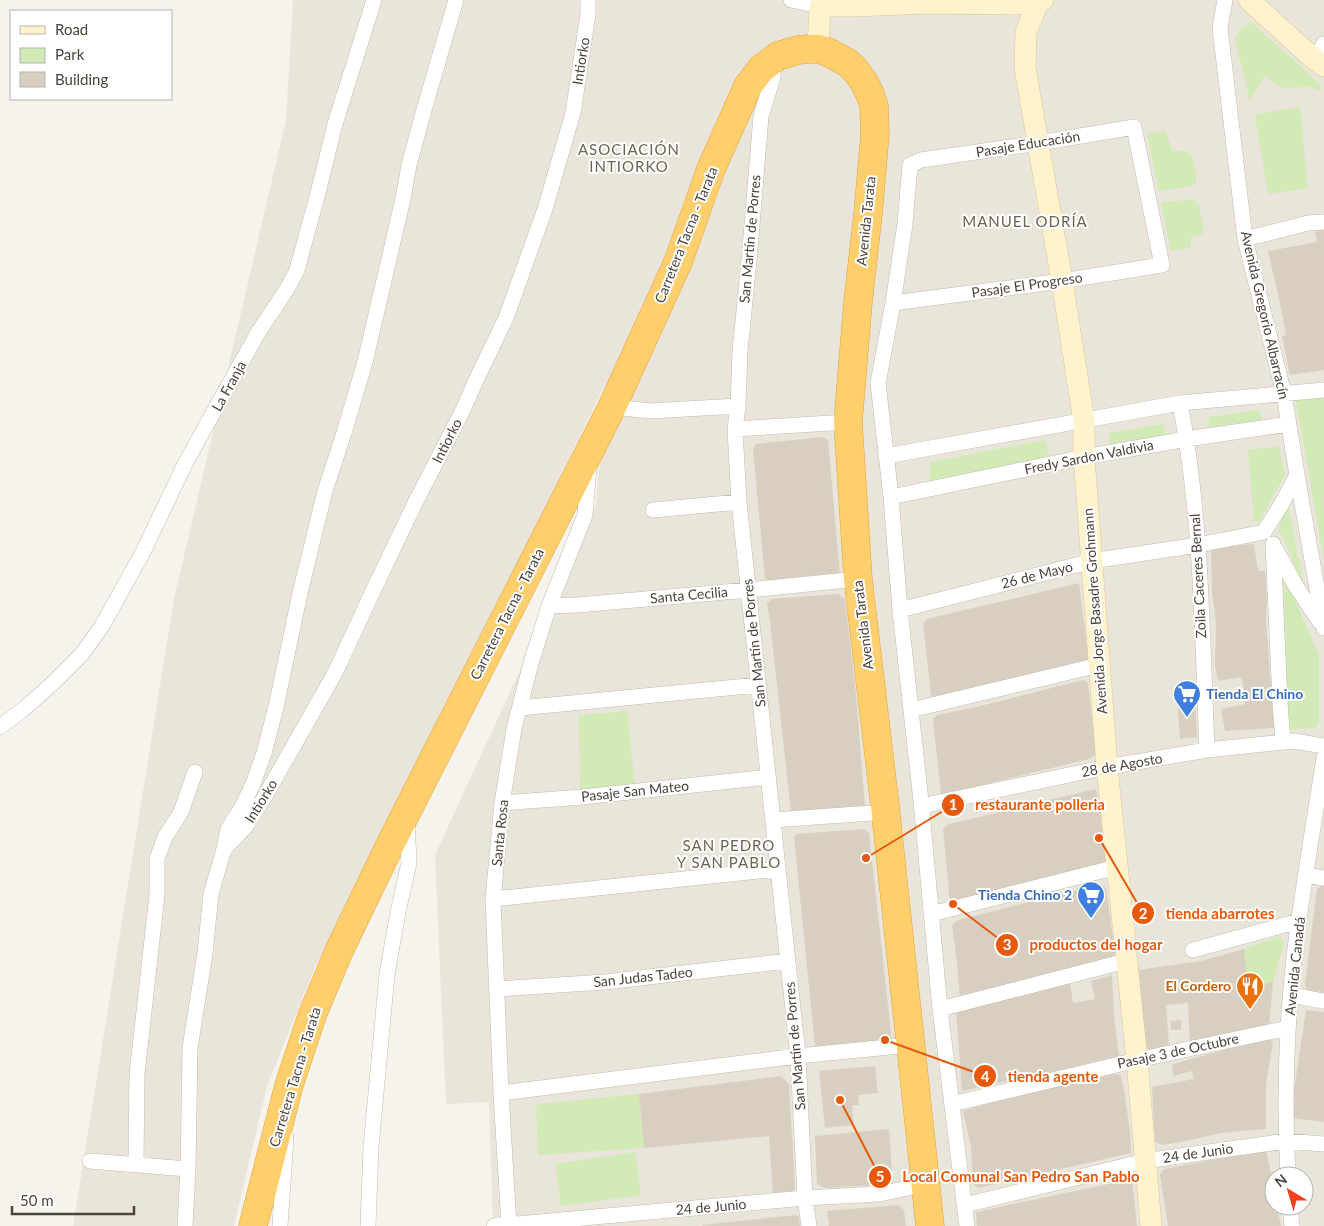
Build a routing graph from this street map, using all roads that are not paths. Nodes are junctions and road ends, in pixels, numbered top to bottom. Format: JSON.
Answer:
{"nodes":[{"id":1,"x":374,"y":0,"type":"edge"},
{"id":2,"x":456,"y":0,"type":"edge"},
{"id":3,"x":588,"y":0,"type":"edge"},
{"id":4,"x":791,"y":0,"type":"edge"},
{"id":5,"x":1040,"y":0,"type":"edge"},
{"id":6,"x":1225,"y":0,"type":"edge"},
{"id":7,"x":1249,"y":0,"type":"edge"},
{"id":8,"x":820,"y":3,"type":"edge"},
{"id":9,"x":818,"y":49,"type":"junction"},
{"id":10,"x":1321,"y":57,"type":"edge"},
{"id":11,"x":769,"y":62,"type":"junction"},
{"id":12,"x":1039,"y":143,"type":"junction"},
{"id":13,"x":1324,"y":222,"type":"edge"},
{"id":14,"x":1245,"y":239,"type":"junction"},
{"id":15,"x":1162,"y":265,"type":"joint"},
{"id":16,"x":1062,"y":281,"type":"junction"},
{"id":17,"x":892,"y":303,"type":"junction"},
{"id":18,"x":878,"y":383,"type":"junction"},
{"id":19,"x":850,"y":386,"type":"junction"},
{"id":20,"x":1324,"y":390,"type":"edge"},
{"id":21,"x":1284,"y":394,"type":"junction"},
{"id":22,"x":1180,"y":403,"type":"junction"},
{"id":23,"x":738,"y":406,"type":"junction"},
{"id":24,"x":612,"y":407,"type":"junction"},
{"id":25,"x":1084,"y":421,"type":"junction"},
{"id":26,"x":848,"y":422,"type":"junction"},
{"id":27,"x":1289,"y":424,"type":"junction"},
{"id":28,"x":735,"y":429,"type":"junction"},
{"id":29,"x":1187,"y":439,"type":"junction"},
{"id":30,"x":590,"y":453,"type":"junction"},
{"id":31,"x":886,"y":456,"type":"junction"},
{"id":32,"x":1084,"y":457,"type":"junction"},
{"id":33,"x":1297,"y":475,"type":"junction"},
{"id":34,"x":891,"y":497,"type":"junction"},
{"id":35,"x":739,"y":502,"type":"junction"},
{"id":36,"x":653,"y":510,"type":"dead end"},
{"id":37,"x":1269,"y":538,"type":"junction"},
{"id":38,"x":1198,"y":545,"type":"junction"},
{"id":39,"x":1092,"y":562,"type":"junction"},
{"id":40,"x":858,"y":579,"type":"junction"},
{"id":41,"x":748,"y":590,"type":"junction"},
{"id":42,"x":550,"y":606,"type":"junction"},
{"id":43,"x":900,"y":610,"type":"junction"},
{"id":44,"x":1324,"y":627,"type":"edge"},
{"id":45,"x":1099,"y":665,"type":"junction"},
{"id":46,"x":758,"y":685,"type":"junction"},
{"id":47,"x":520,"y":708,"type":"junction"},
{"id":48,"x":911,"y":710,"type":"junction"},
{"id":49,"x":0,"y":727,"type":"edge"},
{"id":50,"x":1284,"y":742,"type":"junction"},
{"id":51,"x":1324,"y":746,"type":"edge"},
{"id":52,"x":1207,"y":750,"type":"junction"},
{"id":53,"x":1324,"y":758,"type":"edge"},
{"id":54,"x":1107,"y":767,"type":"junction"},
{"id":55,"x":195,"y":772,"type":"dead end"},
{"id":56,"x":768,"y":777,"type":"junction"},
{"id":57,"x":502,"y":802,"type":"junction"},
{"id":58,"x":921,"y":806,"type":"junction"},
{"id":59,"x":886,"y":812,"type":"junction"},
{"id":60,"x":407,"y":814,"type":"junction"},
{"id":61,"x":772,"y":820,"type":"junction"},
{"id":62,"x":224,"y":849,"type":"junction"},
{"id":63,"x":1117,"y":867,"type":"junction"},
{"id":64,"x":778,"y":870,"type":"junction"},
{"id":65,"x":1306,"y":875,"type":"junction"},
{"id":66,"x":1324,"y":878,"type":"edge"},
{"id":67,"x":493,"y":899,"type":"junction"},
{"id":68,"x":931,"y":914,"type":"junction"},
{"id":69,"x":1299,"y":921,"type":"junction"},
{"id":70,"x":1194,"y":950,"type":"dead end"},
{"id":71,"x":788,"y":961,"type":"junction"},
{"id":72,"x":1126,"y":961,"type":"junction"},
{"id":73,"x":498,"y":989,"type":"junction"},
{"id":74,"x":1291,"y":995,"type":"junction"},
{"id":75,"x":1324,"y":1001,"type":"edge"},
{"id":76,"x":940,"y":1009,"type":"junction"},
{"id":77,"x":1288,"y":1028,"type":"junction"},
{"id":78,"x":910,"y":1045,"type":"junction"},
{"id":79,"x":798,"y":1056,"type":"junction"},
{"id":80,"x":1136,"y":1060,"type":"junction"},
{"id":81,"x":289,"y":1085,"type":"junction"},
{"id":82,"x":501,"y":1093,"type":"junction"},
{"id":83,"x":952,"y":1104,"type":"junction"},
{"id":84,"x":1286,"y":1141,"type":"junction"},
{"id":85,"x":1324,"y":1144,"type":"edge"},
{"id":86,"x":90,"y":1161,"type":"dead end"},
{"id":87,"x":1145,"y":1161,"type":"junction"},
{"id":88,"x":136,"y":1165,"type":"junction"},
{"id":89,"x":1287,"y":1166,"type":"edge"},
{"id":90,"x":188,"y":1168,"type":"junction"},
{"id":91,"x":926,"y":1184,"type":"junction"},
{"id":92,"x":805,"y":1198,"type":"junction"},
{"id":93,"x":965,"y":1205,"type":"junction"},
{"id":94,"x":185,"y":1226,"type":"edge"},
{"id":95,"x":253,"y":1226,"type":"edge"},
{"id":96,"x":280,"y":1226,"type":"edge"},
{"id":97,"x":368,"y":1226,"type":"edge"},
{"id":98,"x":504,"y":1226,"type":"edge"},
{"id":99,"x":809,"y":1226,"type":"edge"},
{"id":100,"x":930,"y":1226,"type":"edge"},
{"id":101,"x":967,"y":1226,"type":"edge"},
{"id":102,"x":1151,"y":1226,"type":"edge"}],
"edges":[{"from":1,"to":49,"type":"street","name":"La Franja"},
{"from":2,"to":62,"type":"street"},
{"from":3,"to":62,"type":"street","name":"Intiorko"},
{"from":4,"to":8,"type":"street"},
{"from":5,"to":8,"type":"street"},
{"from":5,"to":12,"type":"street","name":"Avenida Jorge Basadre Grohmann"},
{"from":6,"to":14,"type":"street","name":"Avenida Gregorio Albarracín"},
{"from":7,"to":10,"type":"street"},
{"from":8,"to":9,"type":"street"},
{"from":9,"to":11,"type":"highway","name":"Carretera Tacna - Tarata"},
{"from":9,"to":19,"type":"highway","name":"Avenida Tarata"},
{"from":11,"to":23,"type":"street","name":"San Martín de Porres"},
{"from":11,"to":24,"type":"highway","name":"Carretera Tacna - Tarata"},
{"from":12,"to":15,"type":"street","name":"Pasaje Educación"},
{"from":12,"to":16,"type":"street","name":"Avenida Jorge Basadre Grohmann"},
{"from":12,"to":17,"type":"street","name":"Pasaje Educación"},
{"from":13,"to":14,"type":"street"},
{"from":14,"to":21,"type":"street","name":"Avenida Gregorio Albarracín"},
{"from":15,"to":16,"type":"street","name":"Pasaje El Progreso"},
{"from":16,"to":17,"type":"street","name":"Pasaje El Progreso"},
{"from":16,"to":25,"type":"street","name":"Avenida Jorge Basadre Grohmann"},
{"from":17,"to":18,"type":"street"},
{"from":18,"to":19,"type":"street"},
{"from":18,"to":31,"type":"street"},
{"from":19,"to":26,"type":"highway","name":"Avenida Tarata"},
{"from":20,"to":21,"type":"street"},
{"from":21,"to":22,"type":"street"},
{"from":21,"to":27,"type":"street","name":"Avenida Gregorio Albarracín"},
{"from":22,"to":25,"type":"street"},
{"from":22,"to":29,"type":"street","name":"Zoila Caceres Bernal"},
{"from":23,"to":24,"type":"street"},
{"from":23,"to":28,"type":"street","name":"San Martín de Porres"},
{"from":24,"to":30,"type":"highway","name":"Carretera Tacna - Tarata"},
{"from":25,"to":31,"type":"street"},
{"from":25,"to":32,"type":"street","name":"Avenida Jorge Basadre Grohmann"},
{"from":26,"to":28,"type":"street"},
{"from":26,"to":40,"type":"highway","name":"Avenida Tarata"},
{"from":27,"to":29,"type":"street","name":"Fredy Sardon Valdivia"},
{"from":27,"to":33,"type":"street","name":"Avenida Gregorio Albarracín"},
{"from":28,"to":35,"type":"street","name":"San Martín de Porres"},
{"from":29,"to":32,"type":"street","name":"Fredy Sardon Valdivia"},
{"from":29,"to":38,"type":"street","name":"Zoila Caceres Bernal"},
{"from":30,"to":42,"type":"street","name":"Santa Rosa"},
{"from":30,"to":60,"type":"highway","name":"Carretera Tacna - Tarata"},
{"from":31,"to":34,"type":"street"},
{"from":32,"to":34,"type":"street","name":"Fredy Sardon Valdivia"},
{"from":32,"to":39,"type":"street","name":"Avenida Jorge Basadre Grohmann"},
{"from":33,"to":37,"type":"street"},
{"from":33,"to":44,"type":"street","name":"Avenida Gregorio Albarracín"},
{"from":34,"to":43,"type":"street"},
{"from":35,"to":36,"type":"street"},
{"from":35,"to":41,"type":"street","name":"San Martín de Porres"},
{"from":37,"to":38,"type":"street","name":"26 de Mayo"},
{"from":37,"to":44,"type":"street"},
{"from":37,"to":50,"type":"street"},
{"from":38,"to":39,"type":"street","name":"26 de Mayo"},
{"from":38,"to":52,"type":"street","name":"Zoila Caceres Bernal"},
{"from":39,"to":43,"type":"street","name":"26 de Mayo"},
{"from":39,"to":45,"type":"street","name":"Avenida Jorge Basadre Grohmann"},
{"from":40,"to":41,"type":"street","name":"Santa Cecilia"},
{"from":40,"to":59,"type":"highway","name":"Avenida Tarata"},
{"from":41,"to":42,"type":"street","name":"Santa Cecilia"},
{"from":41,"to":46,"type":"street","name":"San Martín de Porres"},
{"from":42,"to":47,"type":"street","name":"Santa Rosa"},
{"from":43,"to":48,"type":"street"},
{"from":45,"to":48,"type":"street"},
{"from":45,"to":54,"type":"street","name":"Avenida Jorge Basadre Grohmann"},
{"from":46,"to":47,"type":"street"},
{"from":46,"to":56,"type":"street","name":"San Martín de Porres"},
{"from":47,"to":57,"type":"street","name":"Santa Rosa"},
{"from":48,"to":58,"type":"street"},
{"from":50,"to":51,"type":"street","name":"28 de Agosto"},
{"from":50,"to":52,"type":"street","name":"28 de Agosto"},
{"from":52,"to":54,"type":"street","name":"28 de Agosto"},
{"from":53,"to":65,"type":"street","name":"Avenida Canadá"},
{"from":54,"to":58,"type":"street","name":"28 de Agosto"},
{"from":54,"to":63,"type":"street","name":"Avenida Jorge Basadre Grohmann"},
{"from":55,"to":88,"type":"street"},
{"from":56,"to":57,"type":"street","name":"Pasaje San Mateo"},
{"from":56,"to":61,"type":"street","name":"San Martín de Porres"},
{"from":57,"to":67,"type":"street","name":"Santa Rosa"},
{"from":58,"to":68,"type":"street"},
{"from":59,"to":61,"type":"street"},
{"from":59,"to":78,"type":"highway","name":"Avenida Tarata"},
{"from":60,"to":81,"type":"highway","name":"Carretera Tacna - Tarata"},
{"from":60,"to":97,"type":"street"},
{"from":61,"to":64,"type":"street","name":"San Martín de Porres"},
{"from":62,"to":90,"type":"street"},
{"from":63,"to":68,"type":"street"},
{"from":63,"to":72,"type":"street","name":"Avenida Jorge Basadre Grohmann"},
{"from":64,"to":67,"type":"street"},
{"from":64,"to":71,"type":"street","name":"San Martín de Porres"},
{"from":65,"to":66,"type":"street"},
{"from":65,"to":69,"type":"street","name":"Avenida Canadá"},
{"from":67,"to":73,"type":"street","name":"Santa Rosa"},
{"from":68,"to":76,"type":"street"},
{"from":69,"to":70,"type":"street"},
{"from":69,"to":74,"type":"street","name":"Avenida Canadá"},
{"from":71,"to":73,"type":"street","name":"San Judas Tadeo"},
{"from":71,"to":79,"type":"street","name":"San Martín de Porres"},
{"from":72,"to":76,"type":"street"},
{"from":72,"to":80,"type":"street","name":"Avenida Jorge Basadre Grohmann"},
{"from":73,"to":82,"type":"street","name":"Santa Rosa"},
{"from":74,"to":75,"type":"street"},
{"from":74,"to":77,"type":"street","name":"Avenida Canadá"},
{"from":76,"to":83,"type":"street"},
{"from":77,"to":80,"type":"street","name":"Pasaje 3 de Octubre"},
{"from":77,"to":84,"type":"street","name":"Avenida Canadá"},
{"from":78,"to":79,"type":"street"},
{"from":78,"to":91,"type":"highway","name":"Avenida Tarata"},
{"from":79,"to":82,"type":"street"},
{"from":79,"to":92,"type":"street","name":"San Martín de Porres"},
{"from":80,"to":83,"type":"street","name":"Pasaje 3 de Octubre"},
{"from":80,"to":87,"type":"street","name":"Avenida Jorge Basadre Grohmann"},
{"from":81,"to":95,"type":"highway","name":"Carretera Tacna - Tarata"},
{"from":81,"to":96,"type":"street"},
{"from":82,"to":98,"type":"street","name":"Santa Rosa"},
{"from":83,"to":93,"type":"street"},
{"from":84,"to":85,"type":"street","name":"24 de Junio"},
{"from":84,"to":87,"type":"street","name":"24 de Junio"},
{"from":84,"to":89,"type":"street","name":"Avenida Canadá"},
{"from":86,"to":88,"type":"street"},
{"from":87,"to":93,"type":"street","name":"24 de Junio"},
{"from":87,"to":102,"type":"street","name":"Avenida Jorge Basadre Grohmann"},
{"from":88,"to":90,"type":"street"},
{"from":90,"to":94,"type":"street"},
{"from":91,"to":92,"type":"street","name":"24 de Junio"},
{"from":91,"to":100,"type":"highway","name":"Avenida Tarata"},
{"from":92,"to":98,"type":"street","name":"24 de Junio"},
{"from":92,"to":99,"type":"street","name":"San Martín de Porres"},
{"from":93,"to":101,"type":"street"}]}
